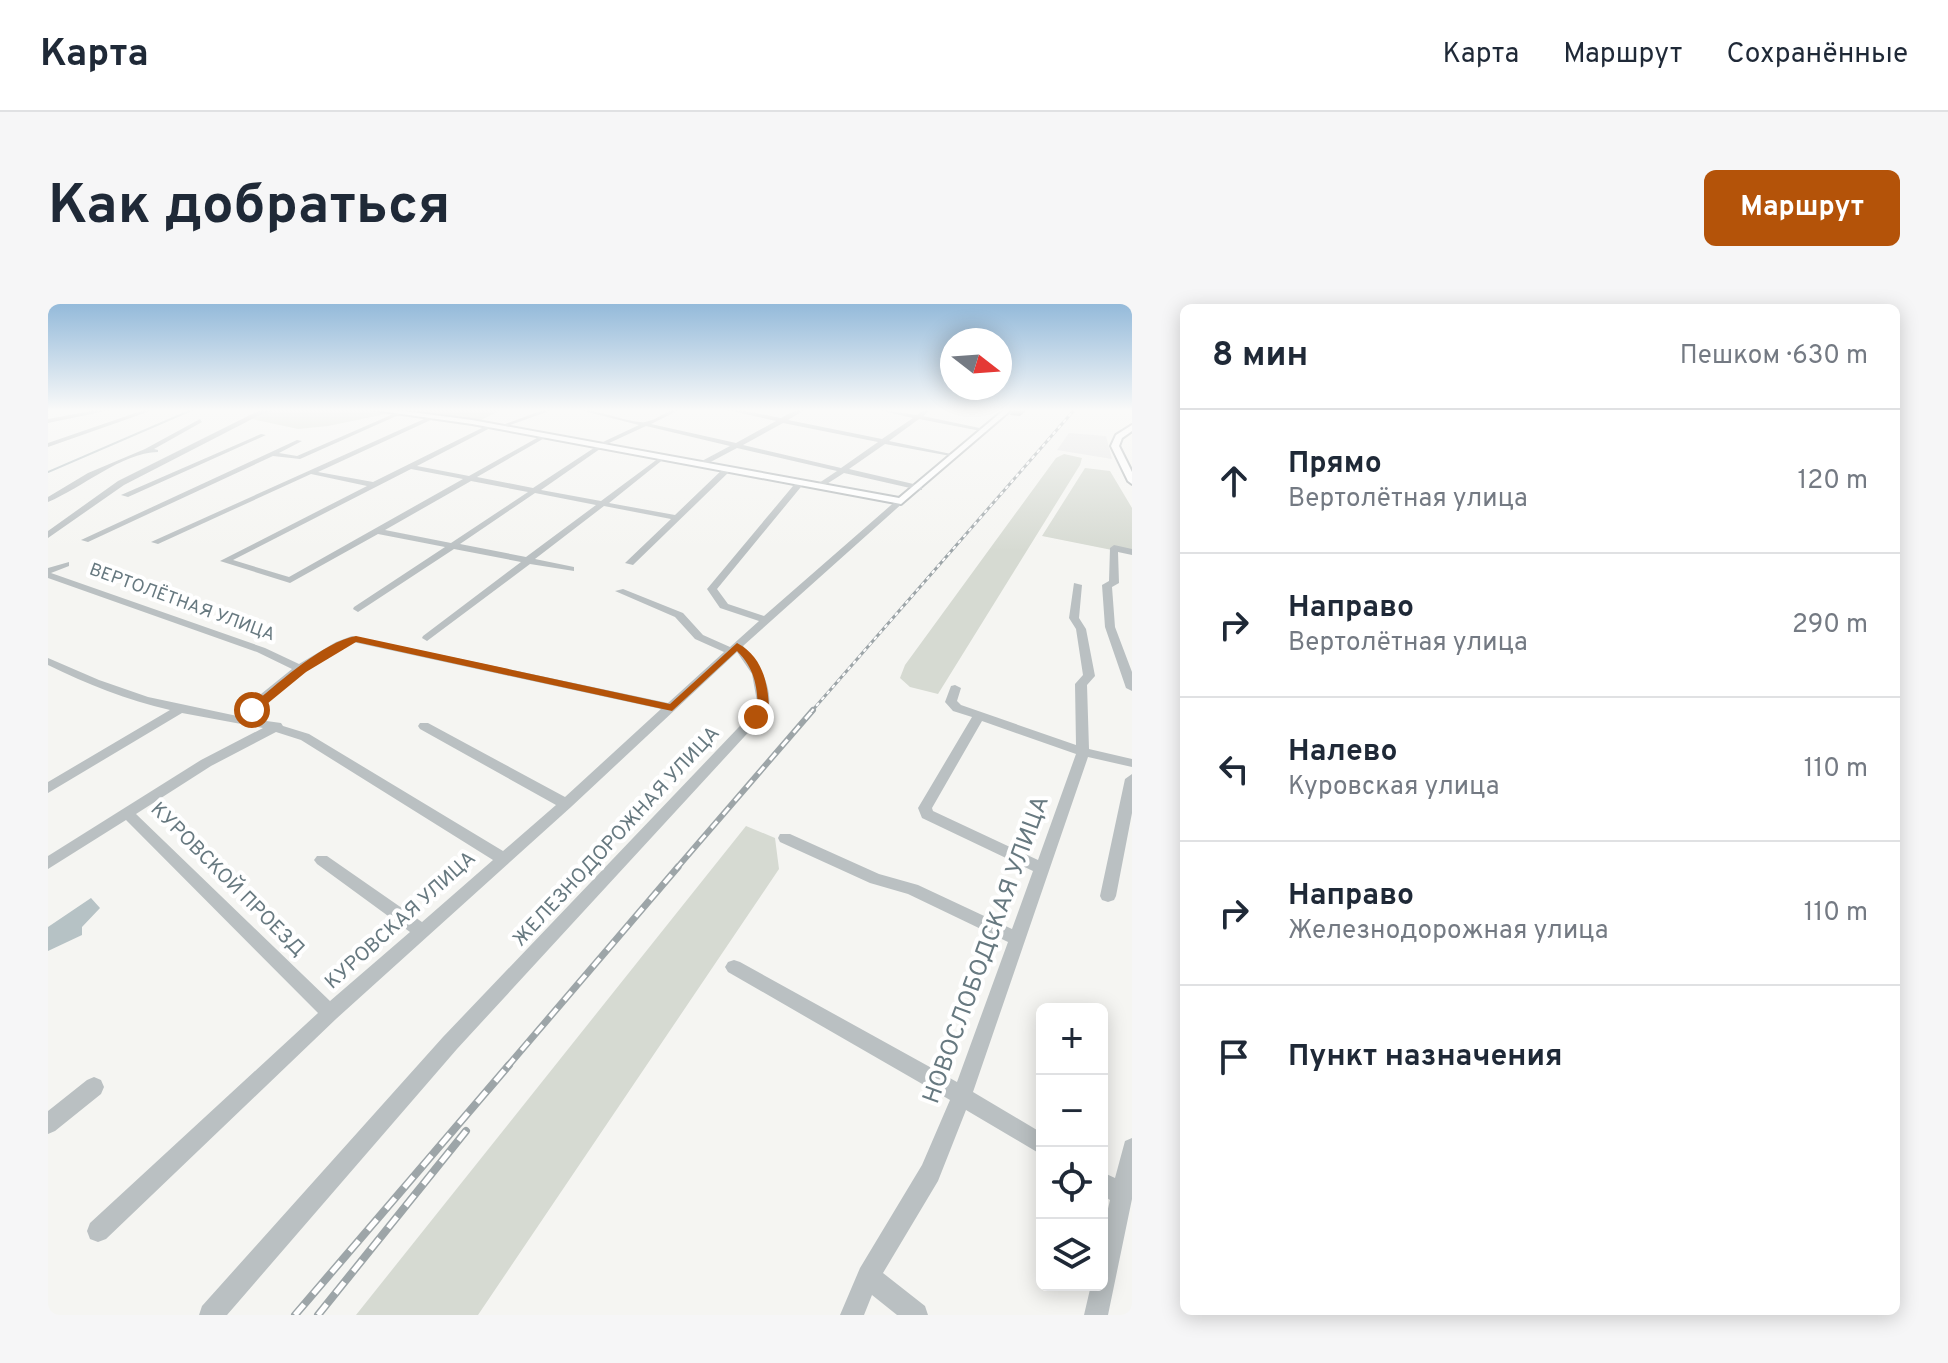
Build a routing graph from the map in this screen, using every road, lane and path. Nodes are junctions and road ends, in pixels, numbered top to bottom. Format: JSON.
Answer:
{"nodes":[{"id":1,"x":133,"y":456,"type":"edge"},
{"id":2,"x":172,"y":456,"type":"edge"},
{"id":3,"x":212,"y":456,"type":"edge"},
{"id":4,"x":267,"y":456,"type":"edge"},
{"id":5,"x":350,"y":456,"type":"edge"},
{"id":6,"x":433,"y":456,"type":"edge"},
{"id":7,"x":511,"y":456,"type":"edge"},
{"id":8,"x":586,"y":456,"type":"edge"},
{"id":9,"x":658,"y":456,"type":"edge"},
{"id":10,"x":719,"y":456,"type":"edge"},
{"id":11,"x":782,"y":456,"type":"edge"},
{"id":12,"x":861,"y":456,"type":"edge"},
{"id":13,"x":954,"y":456,"type":"edge"},
{"id":14,"x":1118,"y":456,"type":"edge"},
{"id":15,"x":663,"y":457,"type":"junction"},
{"id":16,"x":1120,"y":462,"type":"junction"},
{"id":17,"x":1132,"y":463,"type":"edge"},
{"id":18,"x":703,"y":464,"type":"junction"},
{"id":19,"x":411,"y":467,"type":"junction"},
{"id":20,"x":728,"y":469,"type":"junction"},
{"id":21,"x":841,"y":470,"type":"junction"},
{"id":22,"x":314,"y":473,"type":"junction"},
{"id":23,"x":474,"y":478,"type":"junction"},
{"id":24,"x":1132,"y":481,"type":"edge"},
{"id":25,"x":801,"y":482,"type":"junction"},
{"id":26,"x":375,"y":485,"type":"junction"},
{"id":27,"x":822,"y":485,"type":"junction"},
{"id":28,"x":919,"y":488,"type":"junction"},
{"id":29,"x":535,"y":491,"type":"junction"},
{"id":30,"x":125,"y":495,"type":"dead end"},
{"id":31,"x":48,"y":500,"type":"edge"},
{"id":32,"x":901,"y":501,"type":"junction"},
{"id":33,"x":602,"y":504,"type":"junction"},
{"id":34,"x":677,"y":518,"type":"junction"},
{"id":35,"x":378,"y":531,"type":"junction"},
{"id":36,"x":48,"y":535,"type":"edge"},
{"id":37,"x":85,"y":540,"type":"dead end"},
{"id":38,"x":155,"y":542,"type":"dead end"},
{"id":39,"x":452,"y":546,"type":"junction"},
{"id":40,"x":1132,"y":552,"type":"edge"},
{"id":41,"x":529,"y":560,"type":"junction"},
{"id":42,"x":630,"y":563,"type":"dead end"},
{"id":43,"x":66,"y":564,"type":"dead end"},
{"id":44,"x":571,"y":569,"type":"dead end"},
{"id":45,"x":48,"y":573,"type":"edge"},
{"id":46,"x":1077,"y":585,"type":"dead end"},
{"id":47,"x":620,"y":591,"type":"dead end"},
{"id":48,"x":358,"y":609,"type":"dead end"},
{"id":49,"x":765,"y":620,"type":"junction"},
{"id":50,"x":427,"y":638,"type":"dead end"},
{"id":51,"x":734,"y":648,"type":"junction"},
{"id":52,"x":48,"y":661,"type":"edge"},
{"id":53,"x":302,"y":670,"type":"junction"},
{"id":54,"x":955,"y":688,"type":"dead end"},
{"id":55,"x":1132,"y":688,"type":"edge"},
{"id":56,"x":672,"y":708,"type":"junction"},
{"id":57,"x":180,"y":709,"type":"junction"},
{"id":58,"x":979,"y":716,"type":"junction"},
{"id":59,"x":247,"y":719,"type":"junction"},
{"id":60,"x":277,"y":726,"type":"junction"},
{"id":61,"x":424,"y":726,"type":"dead end"},
{"id":62,"x":1083,"y":752,"type":"junction"},
{"id":63,"x":1132,"y":763,"type":"edge"},
{"id":64,"x":1132,"y":779,"type":"edge"},
{"id":65,"x":48,"y":788,"type":"edge"},
{"id":66,"x":566,"y":804,"type":"junction"},
{"id":67,"x":126,"y":812,"type":"junction"},
{"id":68,"x":785,"y":838,"type":"dead end"},
{"id":69,"x":504,"y":859,"type":"junction"},
{"id":70,"x":322,"y":860,"type":"dead end"},
{"id":71,"x":48,"y":863,"type":"edge"},
{"id":72,"x":1041,"y":868,"type":"junction"},
{"id":73,"x":1108,"y":896,"type":"dead end"},
{"id":74,"x":422,"y":931,"type":"junction"},
{"id":75,"x":1017,"y":939,"type":"junction"},
{"id":76,"x":734,"y":967,"type":"dead end"},
{"id":77,"x":330,"y":1013,"type":"junction"},
{"id":78,"x":94,"y":1087,"type":"dead end"},
{"id":79,"x":962,"y":1096,"type":"junction"},
{"id":80,"x":48,"y":1124,"type":"edge"},
{"id":81,"x":1036,"y":1141,"type":"edge"},
{"id":82,"x":1132,"y":1148,"type":"edge"},
{"id":83,"x":1108,"y":1186,"type":"edge"},
{"id":84,"x":1123,"y":1195,"type":"junction"},
{"id":85,"x":98,"y":1231,"type":"dead end"},
{"id":86,"x":868,"y":1276,"type":"junction"},
{"id":87,"x":211,"y":1315,"type":"edge"},
{"id":88,"x":852,"y":1315,"type":"edge"},
{"id":89,"x":916,"y":1315,"type":"edge"},
{"id":90,"x":1096,"y":1315,"type":"edge"}],
"edges":[{"from":1,"to":31,"type":"street"},
{"from":2,"to":36,"type":"street"},
{"from":3,"to":30,"type":"street"},
{"from":4,"to":37,"type":"street"},
{"from":5,"to":22,"type":"street"},
{"from":6,"to":19,"type":"street"},
{"from":7,"to":23,"type":"street"},
{"from":8,"to":29,"type":"street"},
{"from":9,"to":15,"type":"main road"},
{"from":10,"to":18,"type":"street"},
{"from":11,"to":21,"type":"street"},
{"from":12,"to":21,"type":"street"},
{"from":13,"to":28,"type":"main road"},
{"from":14,"to":16,"type":"main road"},
{"from":15,"to":18,"type":"main road"},
{"from":15,"to":33,"type":"street"},
{"from":16,"to":17,"type":"street"},
{"from":16,"to":24,"type":"main road"},
{"from":18,"to":20,"type":"main road"},
{"from":19,"to":23,"type":"street"},
{"from":19,"to":26,"type":"street"},
{"from":20,"to":25,"type":"main road"},
{"from":20,"to":34,"type":"street"},
{"from":21,"to":27,"type":"street"},
{"from":21,"to":28,"type":"street"},
{"from":22,"to":26,"type":"street"},
{"from":22,"to":38,"type":"street"},
{"from":23,"to":29,"type":"street"},
{"from":23,"to":35,"type":"street"},
{"from":25,"to":27,"type":"main road"},
{"from":25,"to":49,"type":"street"},
{"from":26,"to":35,"type":"street"},
{"from":27,"to":32,"type":"main road"},
{"from":28,"to":32,"type":"main road"},
{"from":29,"to":33,"type":"street"},
{"from":29,"to":39,"type":"street"},
{"from":32,"to":49,"type":"street"},
{"from":33,"to":34,"type":"street"},
{"from":33,"to":41,"type":"street"},
{"from":34,"to":42,"type":"street"},
{"from":35,"to":39,"type":"street"},
{"from":39,"to":41,"type":"street"},
{"from":39,"to":48,"type":"street"},
{"from":40,"to":55,"type":"street"},
{"from":41,"to":44,"type":"street"},
{"from":41,"to":50,"type":"street"},
{"from":43,"to":45,"type":"street","name":"ВЕРТОЛЁТНАЯ УЛИЦА"},
{"from":45,"to":53,"type":"street","name":"ВЕРТОЛЁТНАЯ УЛИЦА"},
{"from":46,"to":62,"type":"street","name":"НОВОСЛОБОДСКАЯ УЛИЦА"},
{"from":47,"to":51,"type":"street"},
{"from":49,"to":51,"type":"street"},
{"from":51,"to":56,"type":"street","name":"КУРОВСКАЯ УЛИЦА"},
{"from":51,"to":87,"type":"street","name":"ЖЕЛЕЗНОДОРОЖНАЯ УЛИЦА"},
{"from":52,"to":57,"type":"street"},
{"from":53,"to":56,"type":"street"},
{"from":53,"to":59,"type":"street"},
{"from":54,"to":58,"type":"street"},
{"from":56,"to":66,"type":"street","name":"КУРОВСКАЯ УЛИЦА"},
{"from":57,"to":59,"type":"street"},
{"from":57,"to":65,"type":"street"},
{"from":58,"to":62,"type":"street"},
{"from":58,"to":72,"type":"street"},
{"from":59,"to":60,"type":"street"},
{"from":60,"to":67,"type":"street"},
{"from":60,"to":69,"type":"street"},
{"from":61,"to":66,"type":"street"},
{"from":62,"to":63,"type":"street"},
{"from":62,"to":72,"type":"street","name":"НОВОСЛОБОДСКАЯ УЛИЦА"},
{"from":64,"to":73,"type":"street"},
{"from":66,"to":69,"type":"street","name":"КУРОВСКАЯ УЛИЦА"},
{"from":67,"to":71,"type":"street"},
{"from":67,"to":77,"type":"street","name":"КУРОВСКОЙ ПРОЕЗД"},
{"from":68,"to":75,"type":"street"},
{"from":69,"to":74,"type":"street","name":"КУРОВСКАЯ УЛИЦА"},
{"from":70,"to":74,"type":"street"},
{"from":72,"to":75,"type":"street","name":"НОВОСЛОБОДСКАЯ УЛИЦА"},
{"from":74,"to":77,"type":"street","name":"КУРОВСКАЯ УЛИЦА"},
{"from":75,"to":79,"type":"street","name":"НОВОСЛОБОДСКАЯ УЛИЦА"},
{"from":76,"to":79,"type":"street"},
{"from":77,"to":85,"type":"street","name":"КУРОВСКАЯ УЛИЦА"},
{"from":78,"to":80,"type":"street"},
{"from":79,"to":81,"type":"street"},
{"from":79,"to":86,"type":"street","name":"НОВОСЛОБОДСКАЯ УЛИЦА"},
{"from":82,"to":84,"type":"street"},
{"from":83,"to":84,"type":"street"},
{"from":84,"to":90,"type":"street"},
{"from":86,"to":88,"type":"street","name":"НОВОСЛОБОДСКАЯ УЛИЦА"},
{"from":86,"to":89,"type":"street"}]}
